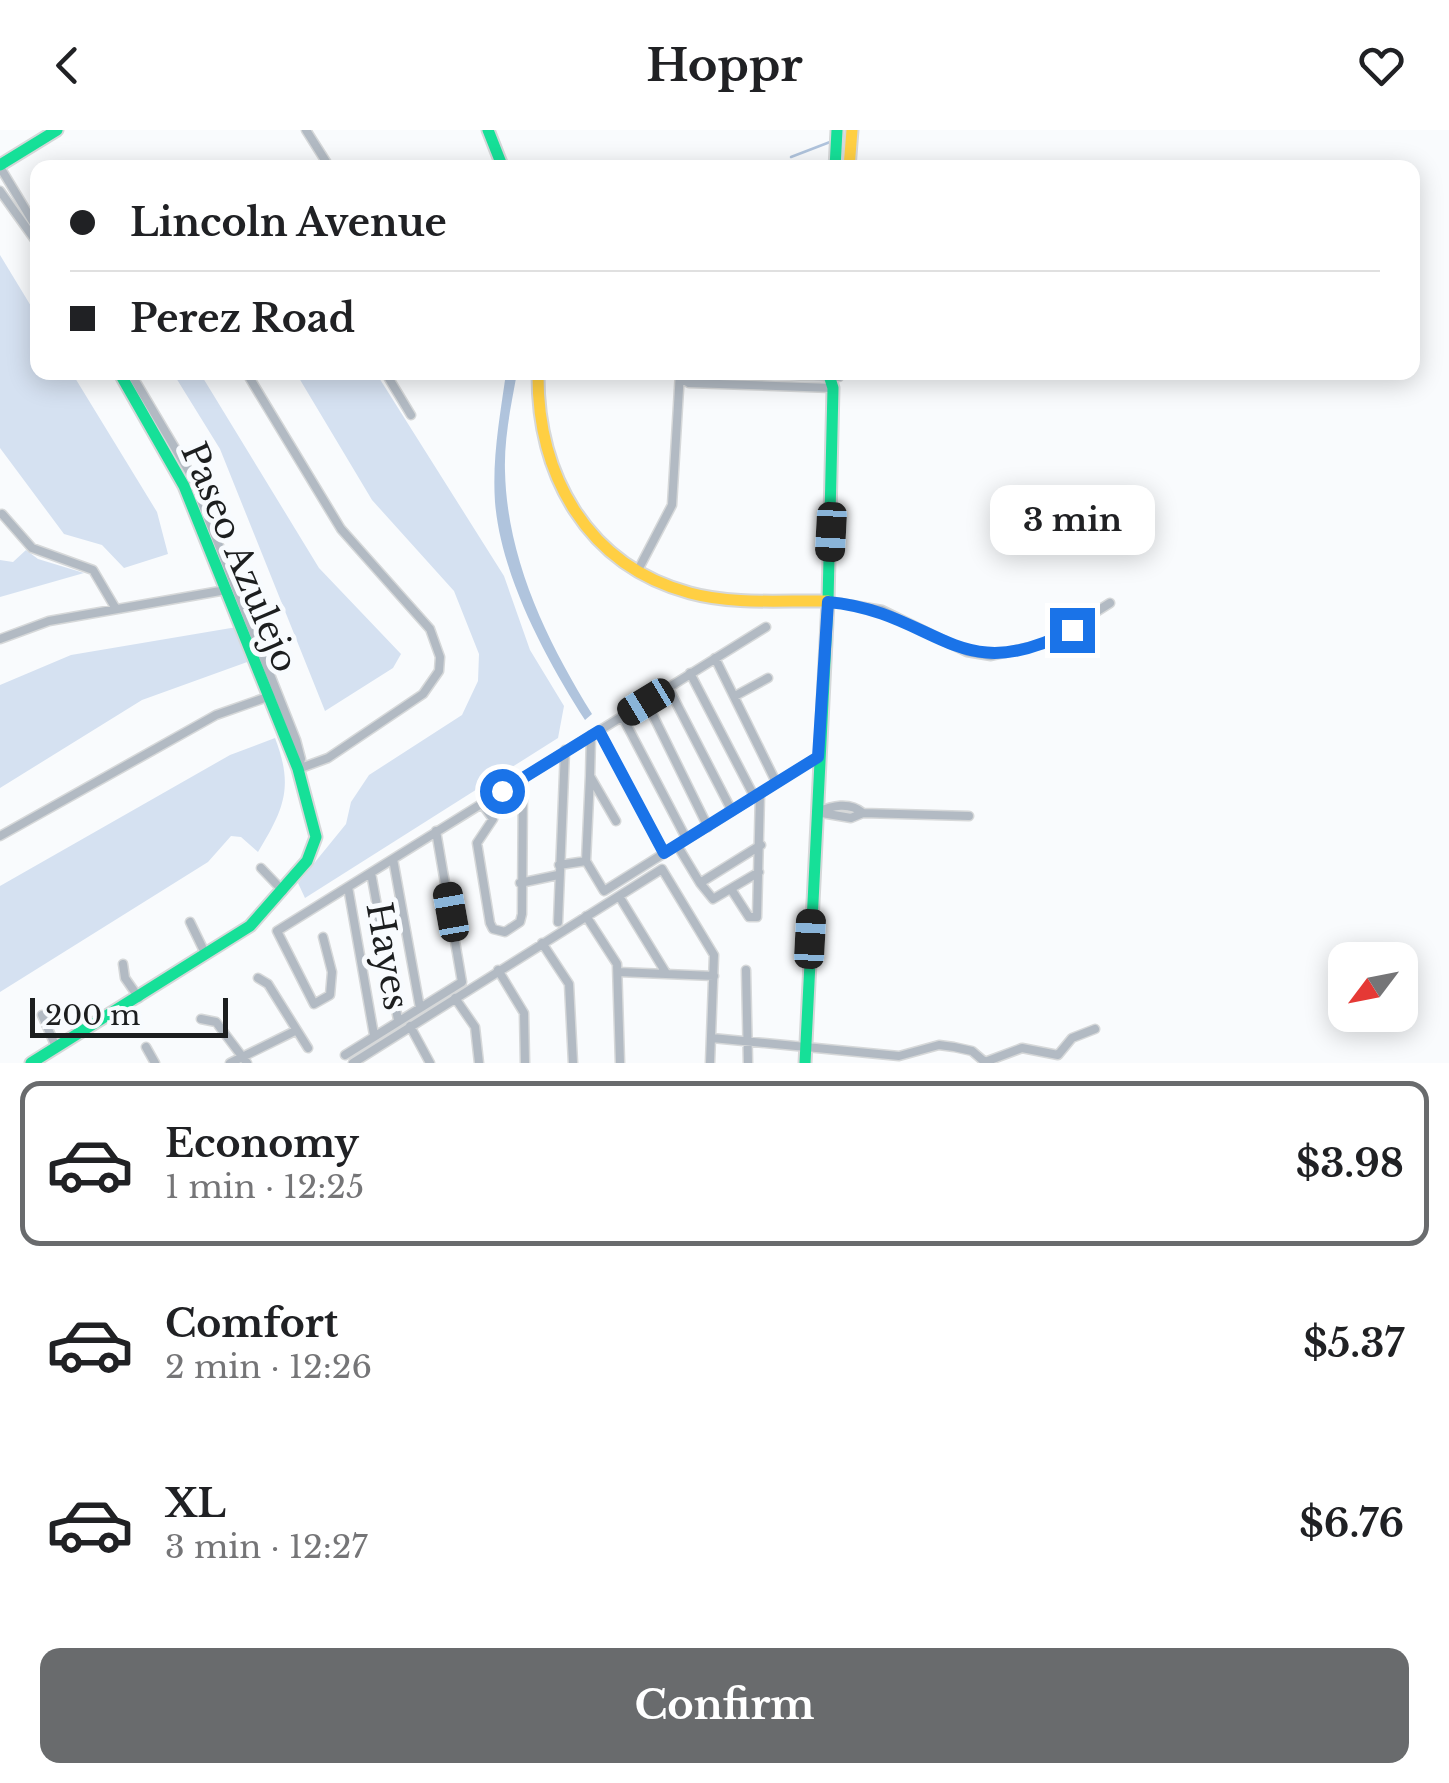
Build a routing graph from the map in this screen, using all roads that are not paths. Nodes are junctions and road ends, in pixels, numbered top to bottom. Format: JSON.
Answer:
{"nodes":[{"id":1,"x":57,"y":130,"type":"edge"},
{"id":2,"x":306,"y":130,"type":"edge"},
{"id":3,"x":488,"y":130,"type":"edge"},
{"id":4,"x":837,"y":130,"type":"edge"},
{"id":5,"x":852,"y":130,"type":"edge"},
{"id":6,"x":325,"y":160,"type":"edge"},
{"id":7,"x":500,"y":160,"type":"edge"},
{"id":8,"x":835,"y":160,"type":"edge"},
{"id":9,"x":850,"y":160,"type":"edge"},
{"id":10,"x":0,"y":166,"type":"edge"},
{"id":11,"x":0,"y":191,"type":"edge"},
{"id":12,"x":30,"y":217,"type":"edge"},
{"id":13,"x":30,"y":233,"type":"edge"},
{"id":14,"x":129,"y":380,"type":"edge"},
{"id":15,"x":251,"y":380,"type":"edge"},
{"id":16,"x":390,"y":380,"type":"edge"},
{"id":17,"x":538,"y":380,"type":"edge"},
{"id":18,"x":682,"y":380,"type":"edge"},
{"id":19,"x":687,"y":380,"type":"edge"},
{"id":20,"x":762,"y":380,"type":"edge"},
{"id":21,"x":834,"y":380,"type":"edge"},
{"id":22,"x":411,"y":415,"type":"dead end"},
{"id":23,"x":1,"y":513,"type":"edge"},
{"id":24,"x":637,"y":572,"type":"junction"},
{"id":25,"x":231,"y":589,"type":"junction"},
{"id":26,"x":828,"y":602,"type":"junction"},
{"id":27,"x":1110,"y":603,"type":"dead end"},
{"id":28,"x":116,"y":609,"type":"junction"},
{"id":29,"x":766,"y":627,"type":"dead end"},
{"id":30,"x":0,"y":639,"type":"edge"},
{"id":31,"x":715,"y":658,"type":"junction"},
{"id":32,"x":690,"y":674,"type":"junction"},
{"id":33,"x":768,"y":678,"type":"dead end"},
{"id":34,"x":668,"y":687,"type":"junction"},
{"id":35,"x":273,"y":695,"type":"junction"},
{"id":36,"x":734,"y":696,"type":"junction"},
{"id":37,"x":646,"y":702,"type":"junction"},
{"id":38,"x":622,"y":716,"type":"junction"},
{"id":39,"x":595,"y":733,"type":"junction"},
{"id":40,"x":565,"y":750,"type":"junction"},
{"id":41,"x":818,"y":757,"type":"junction"},
{"id":42,"x":298,"y":769,"type":"junction"},
{"id":43,"x":590,"y":776,"type":"junction"},
{"id":44,"x":523,"y":778,"type":"junction"},
{"id":45,"x":776,"y":782,"type":"junction"},
{"id":46,"x":757,"y":795,"type":"junction"},
{"id":47,"x":482,"y":804,"type":"junction"},
{"id":48,"x":732,"y":811,"type":"junction"},
{"id":49,"x":816,"y":812,"type":"junction"},
{"id":50,"x":969,"y":816,"type":"dead end"},
{"id":51,"x":616,"y":821,"type":"dead end"},
{"id":52,"x":708,"y":826,"type":"junction"},
{"id":53,"x":436,"y":831,"type":"junction"},
{"id":54,"x":0,"y":836,"type":"edge"},
{"id":55,"x":686,"y":838,"type":"junction"},
{"id":56,"x":676,"y":845,"type":"junction"},
{"id":57,"x":760,"y":845,"type":"junction"},
{"id":58,"x":664,"y":853,"type":"junction"},
{"id":59,"x":393,"y":859,"type":"junction"},
{"id":60,"x":586,"y":861,"type":"junction"},
{"id":61,"x":260,"y":868,"type":"dead end"},
{"id":62,"x":559,"y":870,"type":"junction"},
{"id":63,"x":759,"y":872,"type":"junction"},
{"id":64,"x":371,"y":873,"type":"junction"},
{"id":65,"x":520,"y":883,"type":"junction"},
{"id":66,"x":700,"y":883,"type":"junction"},
{"id":67,"x":348,"y":887,"type":"junction"},
{"id":68,"x":731,"y":889,"type":"junction"},
{"id":69,"x":283,"y":891,"type":"junction"},
{"id":70,"x":618,"y":896,"type":"junction"},
{"id":71,"x":586,"y":916,"type":"junction"},
{"id":72,"x":190,"y":922,"type":"dead end"},
{"id":73,"x":558,"y":922,"type":"dead end"},
{"id":74,"x":322,"y":937,"type":"dead end"},
{"id":75,"x":542,"y":943,"type":"junction"},
{"id":76,"x":206,"y":956,"type":"junction"},
{"id":77,"x":123,"y":964,"type":"dead end"},
{"id":78,"x":498,"y":970,"type":"junction"},
{"id":79,"x":746,"y":970,"type":"dead end"},
{"id":80,"x":618,"y":972,"type":"junction"},
{"id":81,"x":666,"y":973,"type":"junction"},
{"id":82,"x":714,"y":976,"type":"junction"},
{"id":83,"x":258,"y":978,"type":"dead end"},
{"id":84,"x":139,"y":998,"type":"junction"},
{"id":85,"x":456,"y":998,"type":"junction"},
{"id":86,"x":420,"y":1008,"type":"junction"},
{"id":87,"x":42,"y":1015,"type":"dead end"},
{"id":88,"x":201,"y":1019,"type":"dead end"},
{"id":89,"x":398,"y":1020,"type":"junction"},
{"id":90,"x":410,"y":1026,"type":"junction"},
{"id":91,"x":1094,"y":1029,"type":"dead end"},
{"id":92,"x":295,"y":1030,"type":"junction"},
{"id":93,"x":374,"y":1035,"type":"junction"},
{"id":94,"x":712,"y":1038,"type":"junction"},
{"id":95,"x":748,"y":1040,"type":"junction"},
{"id":96,"x":805,"y":1044,"type":"junction"},
{"id":97,"x":56,"y":1047,"type":"junction"},
{"id":98,"x":146,"y":1047,"type":"dead end"},
{"id":99,"x":308,"y":1048,"type":"dead end"},
{"id":100,"x":242,"y":1054,"type":"junction"},
{"id":101,"x":344,"y":1055,"type":"dead end"},
{"id":102,"x":985,"y":1062,"type":"edge"},
{"id":103,"x":31,"y":1063,"type":"edge"},
{"id":104,"x":155,"y":1063,"type":"edge"},
{"id":105,"x":230,"y":1063,"type":"edge"},
{"id":106,"x":248,"y":1063,"type":"edge"},
{"id":107,"x":353,"y":1063,"type":"edge"},
{"id":108,"x":430,"y":1063,"type":"edge"},
{"id":109,"x":479,"y":1063,"type":"edge"},
{"id":110,"x":525,"y":1063,"type":"edge"},
{"id":111,"x":573,"y":1063,"type":"edge"},
{"id":112,"x":620,"y":1063,"type":"edge"},
{"id":113,"x":710,"y":1063,"type":"edge"},
{"id":114,"x":748,"y":1063,"type":"edge"},
{"id":115,"x":805,"y":1063,"type":"edge"}],
"edges":[{"from":1,"to":10,"type":"main road"},
{"from":2,"to":6,"type":"street"},
{"from":3,"to":7,"type":"main road"},
{"from":4,"to":8,"type":"main road"},
{"from":5,"to":9,"type":"main road"},
{"from":10,"to":12,"type":"street"},
{"from":11,"to":13,"type":"street"},
{"from":14,"to":25,"type":"main road","name":"Paseo Azulejo"},
{"from":15,"to":42,"type":"street"},
{"from":16,"to":22,"type":"street"},
{"from":17,"to":24,"type":"main road"},
{"from":18,"to":24,"type":"street"},
{"from":19,"to":20,"type":"street"},
{"from":21,"to":26,"type":"main road"},
{"from":23,"to":28,"type":"street"},
{"from":24,"to":26,"type":"main road"},
{"from":25,"to":28,"type":"street"},
{"from":25,"to":35,"type":"main road","name":"Paseo Azulejo"},
{"from":26,"to":27,"type":"street"},
{"from":26,"to":41,"type":"main road"},
{"from":28,"to":30,"type":"street"},
{"from":29,"to":31,"type":"street"},
{"from":31,"to":32,"type":"street"},
{"from":31,"to":36,"type":"street"},
{"from":32,"to":34,"type":"street"},
{"from":32,"to":46,"type":"street"},
{"from":33,"to":36,"type":"street"},
{"from":34,"to":37,"type":"street"},
{"from":34,"to":48,"type":"street"},
{"from":35,"to":42,"type":"main road","name":"Paseo Azulejo"},
{"from":35,"to":54,"type":"street"},
{"from":36,"to":45,"type":"street"},
{"from":37,"to":38,"type":"street"},
{"from":37,"to":52,"type":"street"},
{"from":38,"to":39,"type":"street"},
{"from":38,"to":55,"type":"street"},
{"from":39,"to":40,"type":"street"},
{"from":39,"to":43,"type":"street"},
{"from":39,"to":58,"type":"street"},
{"from":40,"to":44,"type":"street"},
{"from":40,"to":62,"type":"street"},
{"from":41,"to":45,"type":"street"},
{"from":41,"to":49,"type":"main road"},
{"from":42,"to":69,"type":"main road","name":"Paseo Azulejo"},
{"from":43,"to":51,"type":"street"},
{"from":43,"to":60,"type":"street"},
{"from":44,"to":47,"type":"street"},
{"from":44,"to":65,"type":"street"},
{"from":45,"to":46,"type":"street"},
{"from":46,"to":48,"type":"street"},
{"from":46,"to":57,"type":"street"},
{"from":47,"to":53,"type":"street"},
{"from":47,"to":65,"type":"street"},
{"from":48,"to":52,"type":"street"},
{"from":49,"to":50,"type":"street"},
{"from":49,"to":96,"type":"main road"},
{"from":52,"to":55,"type":"street"},
{"from":53,"to":59,"type":"street"},
{"from":53,"to":86,"type":"street"},
{"from":55,"to":56,"type":"street"},
{"from":56,"to":58,"type":"street"},
{"from":56,"to":66,"type":"street"},
{"from":57,"to":63,"type":"street"},
{"from":57,"to":66,"type":"street"},
{"from":58,"to":60,"type":"street"},
{"from":59,"to":64,"type":"street"},
{"from":59,"to":86,"type":"street"},
{"from":60,"to":62,"type":"street"},
{"from":61,"to":69,"type":"street"},
{"from":62,"to":65,"type":"street"},
{"from":62,"to":73,"type":"street"},
{"from":63,"to":68,"type":"street"},
{"from":63,"to":68,"type":"street"},
{"from":64,"to":67,"type":"street"},
{"from":64,"to":89,"type":"street"},
{"from":66,"to":68,"type":"street"},
{"from":67,"to":74,"type":"street"},
{"from":67,"to":93,"type":"street","name":"Hayes"},
{"from":69,"to":76,"type":"main road"},
{"from":70,"to":71,"type":"street"},
{"from":70,"to":81,"type":"street"},
{"from":70,"to":82,"type":"street"},
{"from":71,"to":75,"type":"street"},
{"from":71,"to":80,"type":"street"},
{"from":72,"to":76,"type":"street"},
{"from":75,"to":78,"type":"street"},
{"from":75,"to":111,"type":"street"},
{"from":76,"to":84,"type":"main road"},
{"from":77,"to":84,"type":"street"},
{"from":78,"to":85,"type":"street"},
{"from":78,"to":110,"type":"street"},
{"from":79,"to":95,"type":"street"},
{"from":80,"to":81,"type":"street"},
{"from":80,"to":112,"type":"street"},
{"from":81,"to":82,"type":"street"},
{"from":82,"to":94,"type":"street"},
{"from":83,"to":92,"type":"street"},
{"from":84,"to":97,"type":"main road"},
{"from":85,"to":90,"type":"street"},
{"from":85,"to":109,"type":"street"},
{"from":86,"to":89,"type":"street"},
{"from":87,"to":97,"type":"street"},
{"from":88,"to":100,"type":"street"},
{"from":89,"to":93,"type":"street"},
{"from":90,"to":107,"type":"street"},
{"from":90,"to":108,"type":"street"},
{"from":91,"to":102,"type":"street"},
{"from":92,"to":99,"type":"street"},
{"from":92,"to":100,"type":"street"},
{"from":93,"to":101,"type":"street"},
{"from":94,"to":95,"type":"street"},
{"from":94,"to":113,"type":"street"},
{"from":95,"to":96,"type":"street"},
{"from":95,"to":114,"type":"street"},
{"from":96,"to":102,"type":"street"},
{"from":96,"to":115,"type":"main road"},
{"from":97,"to":103,"type":"main road"},
{"from":98,"to":104,"type":"street"},
{"from":100,"to":105,"type":"street"},
{"from":100,"to":106,"type":"street"}]}
